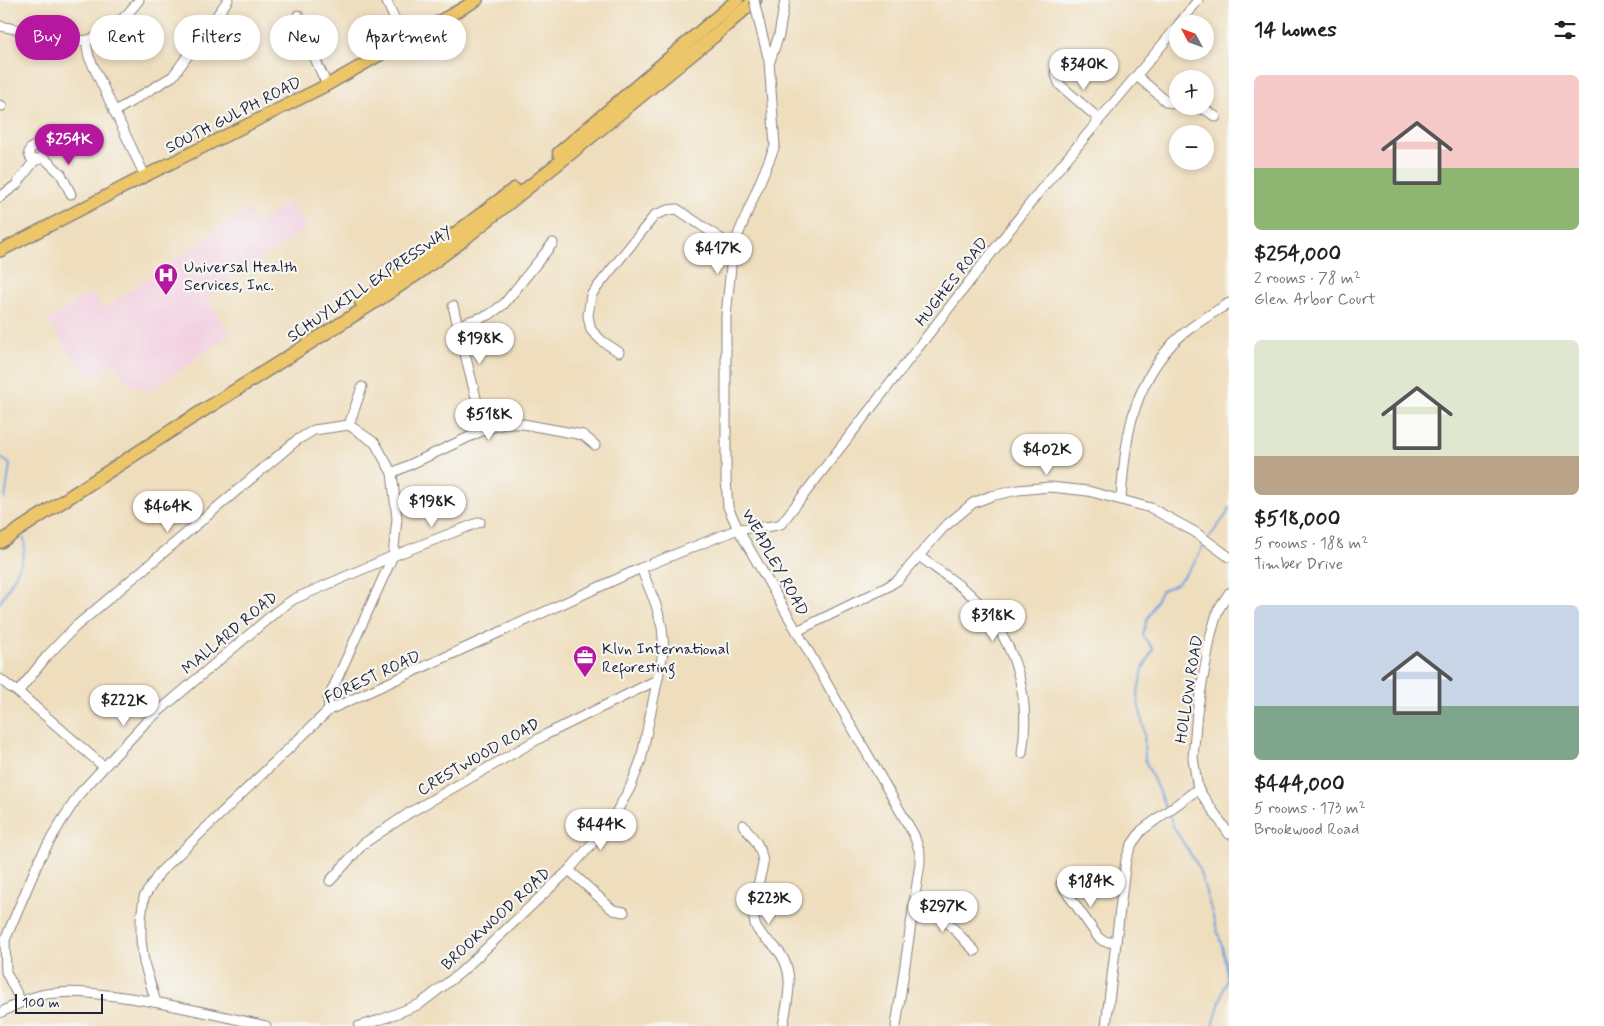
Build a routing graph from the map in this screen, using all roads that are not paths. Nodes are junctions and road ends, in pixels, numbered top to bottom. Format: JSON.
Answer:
{"nodes":[{"id":1,"x":139,"y":0,"type":"edge"},
{"id":2,"x":228,"y":0,"type":"edge"},
{"id":3,"x":386,"y":0,"type":"edge"},
{"id":4,"x":737,"y":0,"type":"edge"},
{"id":5,"x":754,"y":0,"type":"edge"},
{"id":6,"x":785,"y":0,"type":"edge"},
{"id":7,"x":1198,"y":0,"type":"edge"},
{"id":8,"x":474,"y":1,"type":"edge"},
{"id":9,"x":393,"y":15,"type":"edge"},
{"id":10,"x":449,"y":15,"type":"edge"},
{"id":11,"x":1186,"y":15,"type":"edge"},
{"id":12,"x":0,"y":26,"type":"edge"},
{"id":13,"x":1169,"y":36,"type":"edge"},
{"id":14,"x":86,"y":40,"type":"junction"},
{"id":15,"x":316,"y":60,"type":"edge"},
{"id":16,"x":370,"y":60,"type":"edge"},
{"id":17,"x":770,"y":61,"type":"junction"},
{"id":18,"x":1055,"y":73,"type":"dead end"},
{"id":19,"x":1137,"y":76,"type":"junction"},
{"id":20,"x":327,"y":85,"type":"junction"},
{"id":21,"x":1169,"y":102,"type":"edge"},
{"id":22,"x":114,"y":112,"type":"junction"},
{"id":23,"x":1213,"y":115,"type":"edge"},
{"id":24,"x":1216,"y":117,"type":"dead end"},
{"id":25,"x":1098,"y":120,"type":"junction"},
{"id":26,"x":145,"y":176,"type":"junction"},
{"id":27,"x":72,"y":194,"type":"dead end"},
{"id":28,"x":0,"y":197,"type":"edge"},
{"id":29,"x":553,"y":242,"type":"dead end"},
{"id":30,"x":733,"y":247,"type":"junction"},
{"id":31,"x":0,"y":251,"type":"edge"},
{"id":32,"x":1229,"y":303,"type":"edge"},
{"id":33,"x":454,"y":306,"type":"dead end"},
{"id":34,"x":458,"y":325,"type":"junction"},
{"id":35,"x":619,"y":352,"type":"dead end"},
{"id":36,"x":362,"y":387,"type":"dead end"},
{"id":37,"x":349,"y":425,"type":"junction"},
{"id":38,"x":484,"y":430,"type":"junction"},
{"id":39,"x":594,"y":445,"type":"dead end"},
{"id":40,"x":392,"y":472,"type":"junction"},
{"id":41,"x":1121,"y":499,"type":"junction"},
{"id":42,"x":480,"y":522,"type":"dead end"},
{"id":43,"x":738,"y":529,"type":"junction"},
{"id":44,"x":0,"y":533,"type":"edge"},
{"id":45,"x":0,"y":542,"type":"edge"},
{"id":46,"x":393,"y":556,"type":"junction"},
{"id":47,"x":919,"y":556,"type":"junction"},
{"id":48,"x":1229,"y":557,"type":"edge"},
{"id":49,"x":641,"y":568,"type":"junction"},
{"id":50,"x":1229,"y":593,"type":"edge"},
{"id":51,"x":797,"y":631,"type":"junction"},
{"id":52,"x":0,"y":679,"type":"edge"},
{"id":53,"x":657,"y":680,"type":"junction"},
{"id":54,"x":18,"y":692,"type":"junction"},
{"id":55,"x":329,"y":710,"type":"junction"},
{"id":56,"x":1022,"y":752,"type":"dead end"},
{"id":57,"x":104,"y":766,"type":"junction"},
{"id":58,"x":1198,"y":788,"type":"junction"},
{"id":59,"x":743,"y":825,"type":"dead end"},
{"id":60,"x":1229,"y":834,"type":"edge"},
{"id":61,"x":569,"y":870,"type":"junction"},
{"id":62,"x":330,"y":881,"type":"dead end"},
{"id":63,"x":1061,"y":884,"type":"dead end"},
{"id":64,"x":913,"y":907,"type":"junction"},
{"id":65,"x":624,"y":912,"type":"dead end"},
{"id":66,"x":1116,"y":943,"type":"junction"},
{"id":67,"x":975,"y":951,"type":"dead end"},
{"id":68,"x":21,"y":1002,"type":"junction"},
{"id":69,"x":156,"y":1002,"type":"junction"},
{"id":70,"x":0,"y":1013,"type":"edge"},
{"id":71,"x":266,"y":1026,"type":"edge"},
{"id":72,"x":359,"y":1026,"type":"edge"},
{"id":73,"x":783,"y":1026,"type":"edge"},
{"id":74,"x":896,"y":1026,"type":"edge"},
{"id":75,"x":1106,"y":1026,"type":"edge"}],
"edges":[{"from":1,"to":14,"type":"street"},
{"from":2,"to":22,"type":"street"},
{"from":3,"to":9,"type":"street"},
{"from":4,"to":44,"type":"highway","name":"SCHUYLKILL EXPRESSWAY"},
{"from":5,"to":17,"type":"street","name":"WEADLEY ROAD","bridge":true},
{"from":5,"to":45,"type":"highway","name":"SCHUYLKILL EXPRESSWAY"},
{"from":6,"to":17,"type":"street"},
{"from":7,"to":11,"type":"street","name":"HUGHES ROAD"},
{"from":8,"to":10,"type":"main road","name":"SOUTH GULPH ROAD"},
{"from":12,"to":14,"type":"street"},
{"from":13,"to":19,"type":"street","name":"HUGHES ROAD"},
{"from":14,"to":22,"type":"street"},
{"from":15,"to":20,"type":"street"},
{"from":16,"to":20,"type":"main road","name":"SOUTH GULPH ROAD"},
{"from":17,"to":30,"type":"street","name":"WEADLEY ROAD"},
{"from":18,"to":25,"type":"street"},
{"from":19,"to":21,"type":"street"},
{"from":19,"to":25,"type":"street","name":"HUGHES ROAD"},
{"from":20,"to":26,"type":"main road","name":"SOUTH GULPH ROAD"},
{"from":22,"to":26,"type":"street"},
{"from":23,"to":24,"type":"street"},
{"from":25,"to":43,"type":"street","name":"HUGHES ROAD"},
{"from":26,"to":31,"type":"main road","name":"SOUTH GULPH ROAD"},
{"from":27,"to":28,"type":"street"},
{"from":29,"to":34,"type":"street"},
{"from":30,"to":35,"type":"street"},
{"from":30,"to":43,"type":"street","name":"WEADLEY ROAD"},
{"from":32,"to":41,"type":"street"},
{"from":33,"to":34,"type":"street"},
{"from":34,"to":38,"type":"street"},
{"from":36,"to":37,"type":"street"},
{"from":37,"to":40,"type":"street"},
{"from":37,"to":54,"type":"street"},
{"from":38,"to":39,"type":"street"},
{"from":38,"to":40,"type":"street"},
{"from":40,"to":46,"type":"street"},
{"from":41,"to":47,"type":"street"},
{"from":41,"to":48,"type":"street"},
{"from":42,"to":46,"type":"street","name":"MALLARD ROAD"},
{"from":43,"to":49,"type":"street","name":"FOREST ROAD"},
{"from":43,"to":51,"type":"street","name":"WEADLEY ROAD"},
{"from":46,"to":55,"type":"street"},
{"from":46,"to":57,"type":"street","name":"MALLARD ROAD"},
{"from":47,"to":51,"type":"street"},
{"from":47,"to":56,"type":"street"},
{"from":49,"to":53,"type":"street","name":"BROOKWOOD ROAD"},
{"from":49,"to":55,"type":"street","name":"FOREST ROAD"},
{"from":50,"to":58,"type":"street","name":"HOLLOW ROAD"},
{"from":51,"to":64,"type":"street","name":"WEADLEY ROAD"},
{"from":52,"to":54,"type":"street"},
{"from":53,"to":61,"type":"street","name":"BROOKWOOD ROAD"},
{"from":53,"to":62,"type":"street","name":"CRESTWOOD ROAD"},
{"from":54,"to":57,"type":"street"},
{"from":55,"to":69,"type":"street","name":"FOREST ROAD"},
{"from":57,"to":68,"type":"street","name":"MALLARD ROAD"},
{"from":58,"to":60,"type":"street","name":"HOLLOW ROAD"},
{"from":58,"to":66,"type":"street"},
{"from":59,"to":73,"type":"street"},
{"from":61,"to":65,"type":"street"},
{"from":61,"to":72,"type":"street","name":"BROOKWOOD ROAD"},
{"from":63,"to":66,"type":"street"},
{"from":64,"to":67,"type":"street"},
{"from":64,"to":74,"type":"street","name":"WEADLEY ROAD"},
{"from":66,"to":75,"type":"street"},
{"from":68,"to":69,"type":"street"},
{"from":68,"to":70,"type":"street"},
{"from":69,"to":71,"type":"street"}]}
